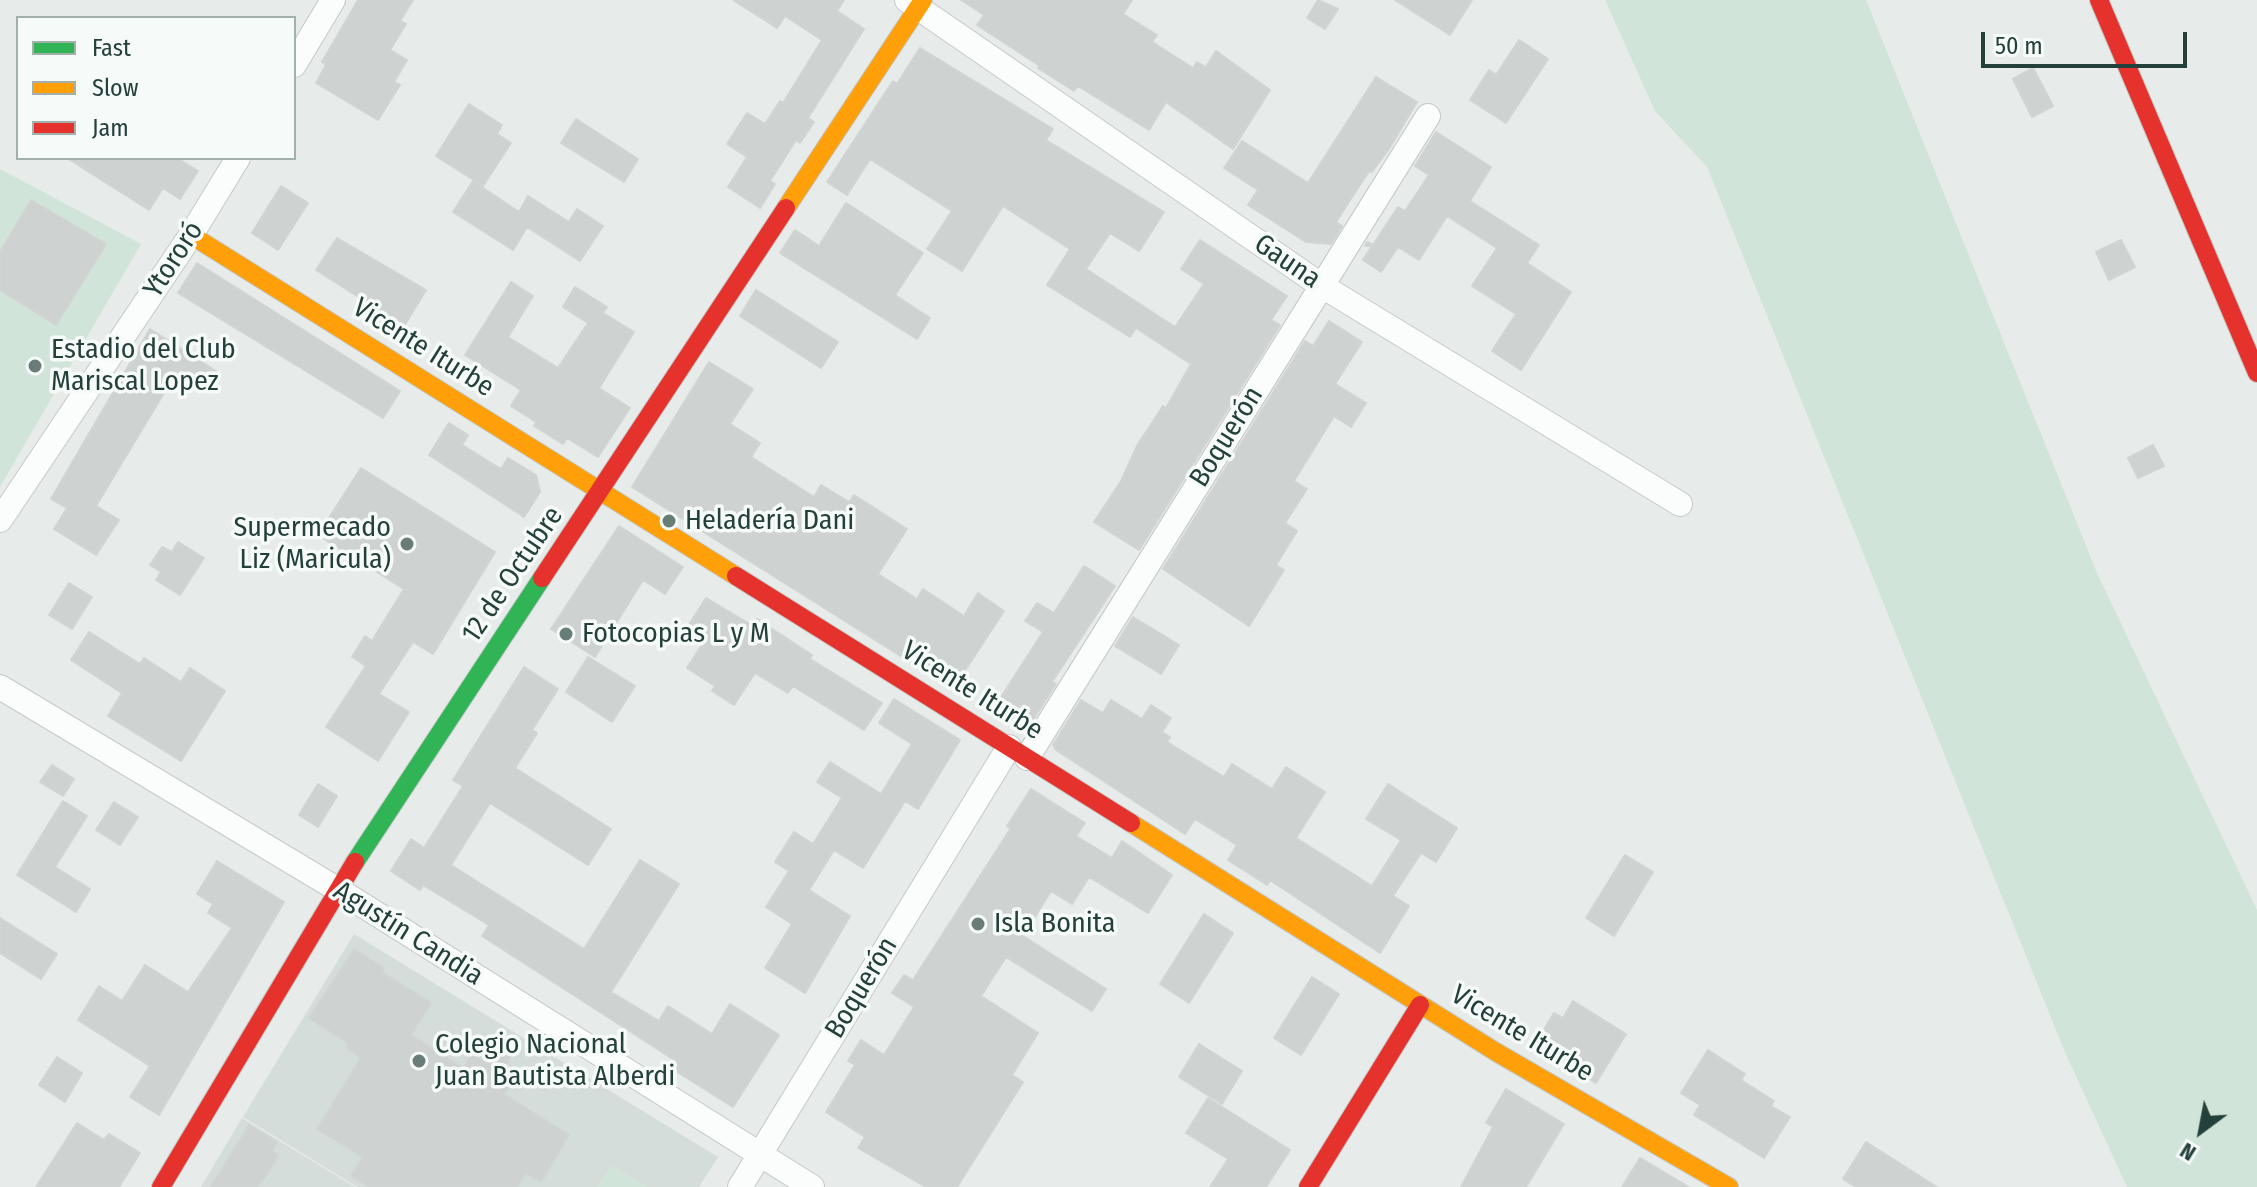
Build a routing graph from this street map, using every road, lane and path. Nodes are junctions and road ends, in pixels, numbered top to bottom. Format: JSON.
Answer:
{"nodes":[{"id":1,"x":333,"y":0,"type":"edge"},
{"id":2,"x":2099,"y":0,"type":"edge"},
{"id":3,"x":916,"y":2,"type":"edge"},
{"id":4,"x":296,"y":62,"type":"edge"},
{"id":5,"x":1428,"y":116,"type":"dead end"},
{"id":6,"x":237,"y":160,"type":"edge"},
{"id":7,"x":191,"y":235,"type":"junction"},
{"id":8,"x":1322,"y":286,"type":"junction"},
{"id":9,"x":2257,"y":373,"type":"edge"},
{"id":10,"x":601,"y":493,"type":"junction"},
{"id":11,"x":1680,"y":504,"type":"dead end"},
{"id":12,"x":0,"y":520,"type":"edge"},
{"id":13,"x":0,"y":687,"type":"edge"},
{"id":14,"x":1018,"y":753,"type":"junction"},
{"id":15,"x":337,"y":889,"type":"junction"},
{"id":16,"x":1420,"y":1005,"type":"junction"},
{"id":17,"x":760,"y":1155,"type":"junction"},
{"id":18,"x":161,"y":1187,"type":"edge"},
{"id":19,"x":740,"y":1187,"type":"edge"},
{"id":20,"x":812,"y":1187,"type":"edge"},
{"id":21,"x":1308,"y":1187,"type":"edge"},
{"id":22,"x":1729,"y":1187,"type":"edge"}],
"edges":[{"from":1,"to":4,"type":"street"},
{"from":2,"to":9,"type":"street"},
{"from":3,"to":8,"type":"street","name":"Gauna"},
{"from":3,"to":10,"type":"street","name":"12 de Octubre"},
{"from":5,"to":8,"type":"street","name":"Boquerón"},
{"from":6,"to":7,"type":"street","name":"Ytororó"},
{"from":7,"to":10,"type":"street","name":"Vicente Iturbe"},
{"from":7,"to":12,"type":"street","name":"Ytororó"},
{"from":8,"to":11,"type":"street","name":"Gauna"},
{"from":8,"to":14,"type":"street","name":"Boquerón"},
{"from":10,"to":14,"type":"street","name":"Vicente Iturbe"},
{"from":10,"to":15,"type":"street","name":"12 de Octubre"},
{"from":13,"to":15,"type":"street","name":"Agustín Candia"},
{"from":14,"to":16,"type":"street","name":"Vicente Iturbe"},
{"from":14,"to":17,"type":"street","name":"Boquerón"},
{"from":15,"to":17,"type":"street","name":"Agustín Candia"},
{"from":15,"to":18,"type":"street","name":"12 de Octubre"},
{"from":16,"to":21,"type":"street"},
{"from":16,"to":22,"type":"street","name":"Vicente Iturbe"},
{"from":17,"to":19,"type":"street","name":"Boquerón"},
{"from":17,"to":20,"type":"street","name":"Agustín Candia"}]}
